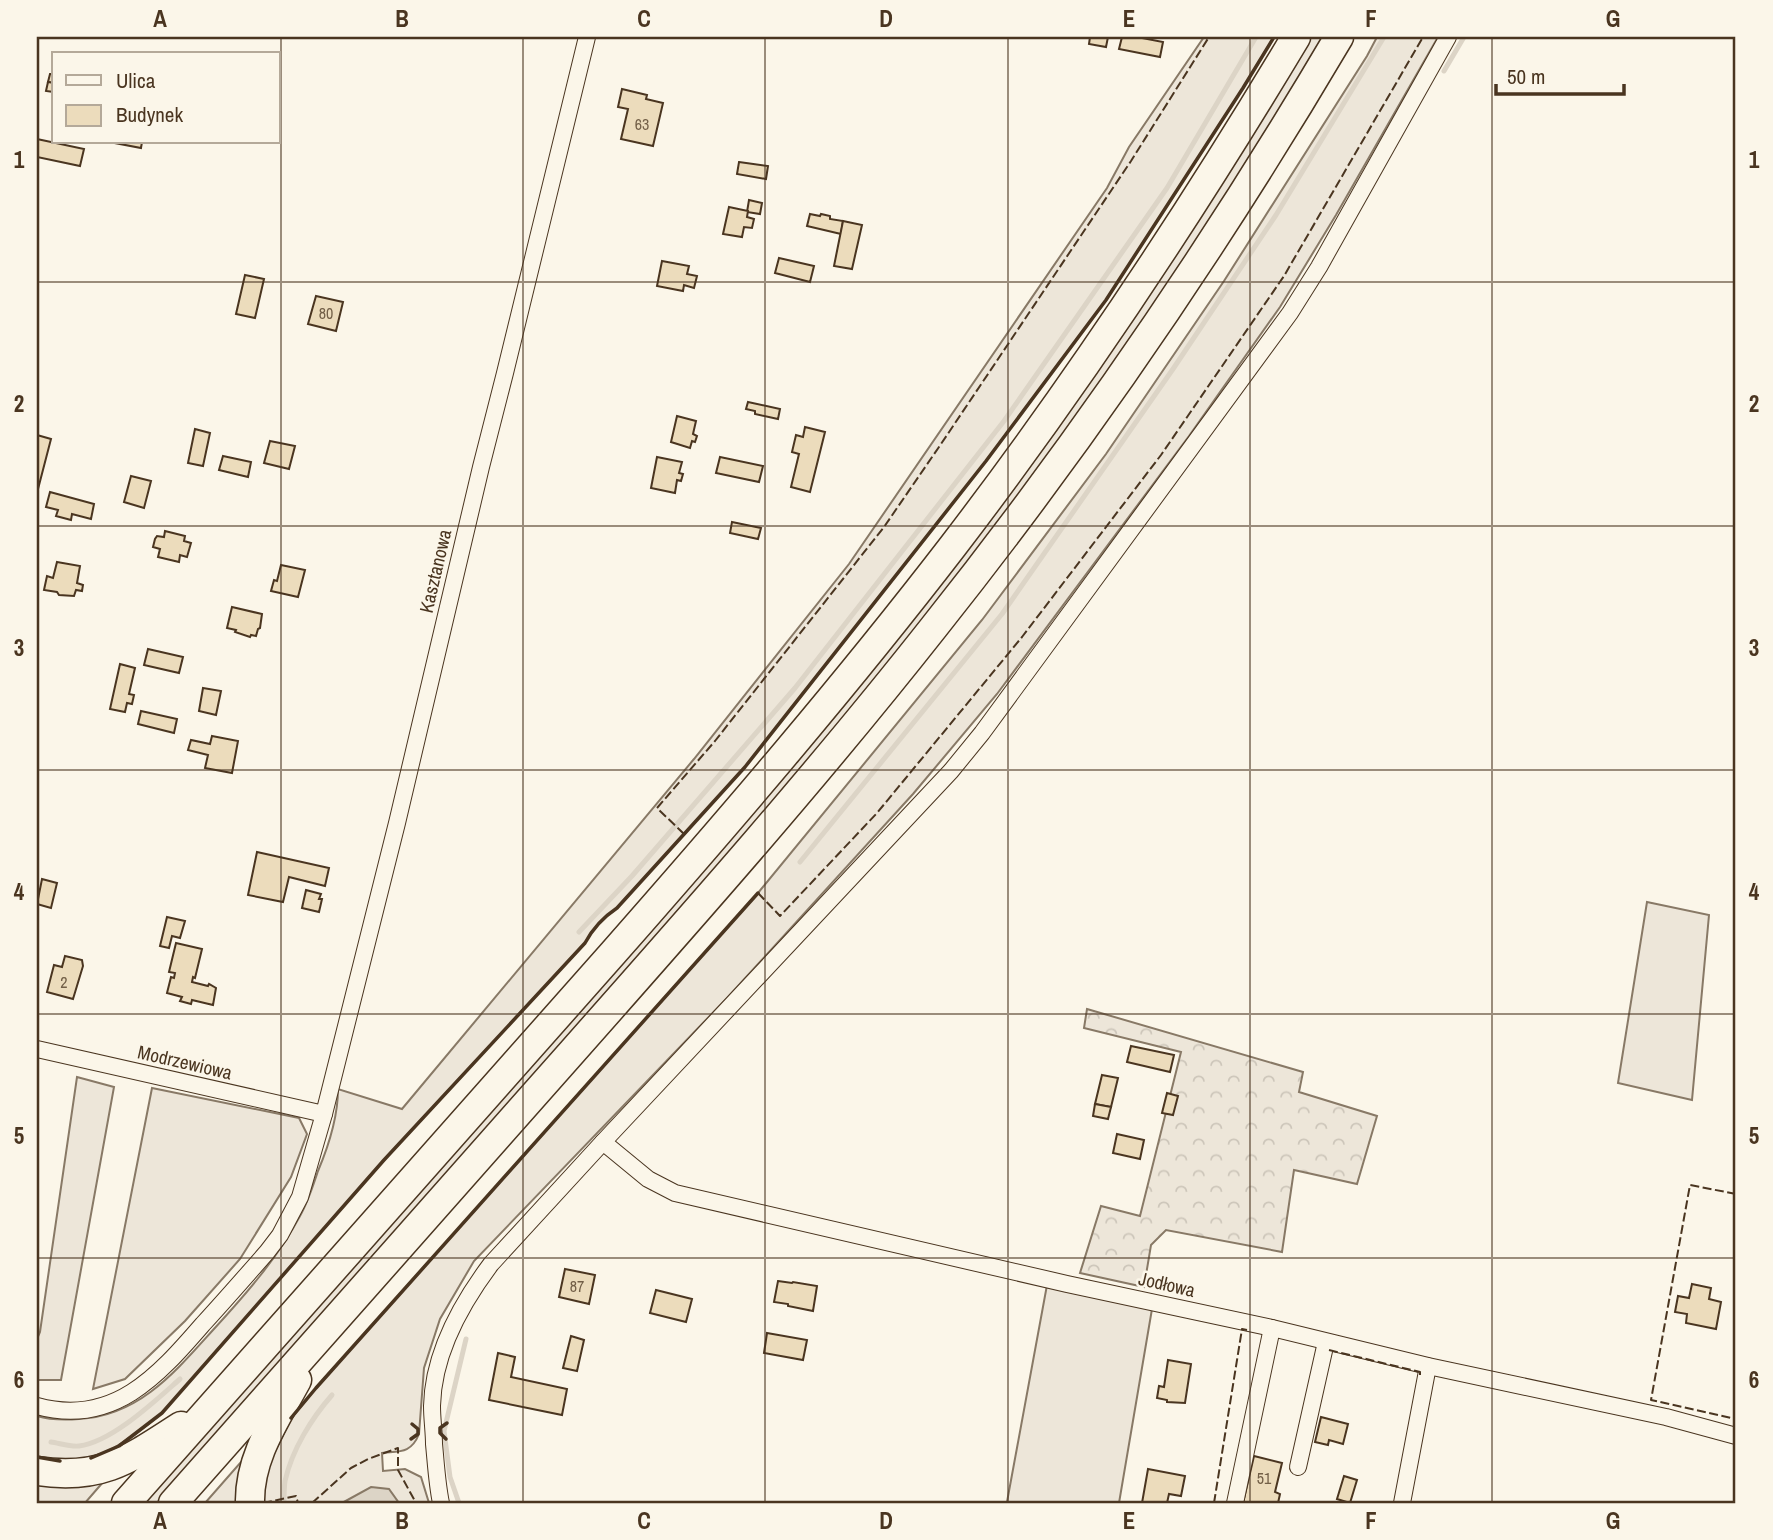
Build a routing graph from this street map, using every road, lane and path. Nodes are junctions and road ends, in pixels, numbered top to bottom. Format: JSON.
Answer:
{"nodes":[{"id":1,"x":587,"y":37,"type":"edge"},
{"id":2,"x":1296,"y":37,"type":"edge"},
{"id":3,"x":1339,"y":37,"type":"edge"},
{"id":4,"x":1448,"y":37,"type":"edge"},
{"id":5,"x":37,"y":1049,"type":"edge"},
{"id":6,"x":324,"y":1114,"type":"junction"},
{"id":7,"x":603,"y":1142,"type":"junction"},
{"id":8,"x":1272,"y":1328,"type":"junction"},
{"id":9,"x":323,"y":1334,"type":"junction"},
{"id":10,"x":1326,"y":1342,"type":"junction"},
{"id":11,"x":1428,"y":1366,"type":"junction"},
{"id":12,"x":37,"y":1406,"type":"edge"},
{"id":13,"x":210,"y":1408,"type":"junction"},
{"id":14,"x":1736,"y":1436,"type":"edge"},
{"id":15,"x":1298,"y":1468,"type":"dead end"},
{"id":16,"x":37,"y":1471,"type":"edge"},
{"id":17,"x":126,"y":1503,"type":"edge"},
{"id":18,"x":173,"y":1503,"type":"edge"},
{"id":19,"x":250,"y":1503,"type":"edge"},
{"id":20,"x":441,"y":1503,"type":"edge"},
{"id":21,"x":1235,"y":1503,"type":"edge"},
{"id":22,"x":1402,"y":1503,"type":"edge"}],
"edges":[{"from":1,"to":6,"type":"street","name":"Kasztanowa"},
{"from":2,"to":13,"type":"highway"},
{"from":3,"to":9,"type":"highway"},
{"from":4,"to":7,"type":"street"},
{"from":5,"to":6,"type":"street","name":"Modrzewiowa"},
{"from":6,"to":12,"type":"street","name":"Kasztanowa"},
{"from":7,"to":8,"type":"street","name":"Jodłowa"},
{"from":7,"to":20,"type":"street"},
{"from":8,"to":10,"type":"street","name":"Jodłowa"},
{"from":8,"to":21,"type":"street"},
{"from":9,"to":18,"type":"highway"},
{"from":9,"to":19,"type":"highway"},
{"from":10,"to":11,"type":"street","name":"Jodłowa"},
{"from":10,"to":15,"type":"street"},
{"from":11,"to":14,"type":"street","name":"Jodłowa"},
{"from":11,"to":22,"type":"street"},
{"from":13,"to":16,"type":"highway"},
{"from":13,"to":17,"type":"highway"}]}
